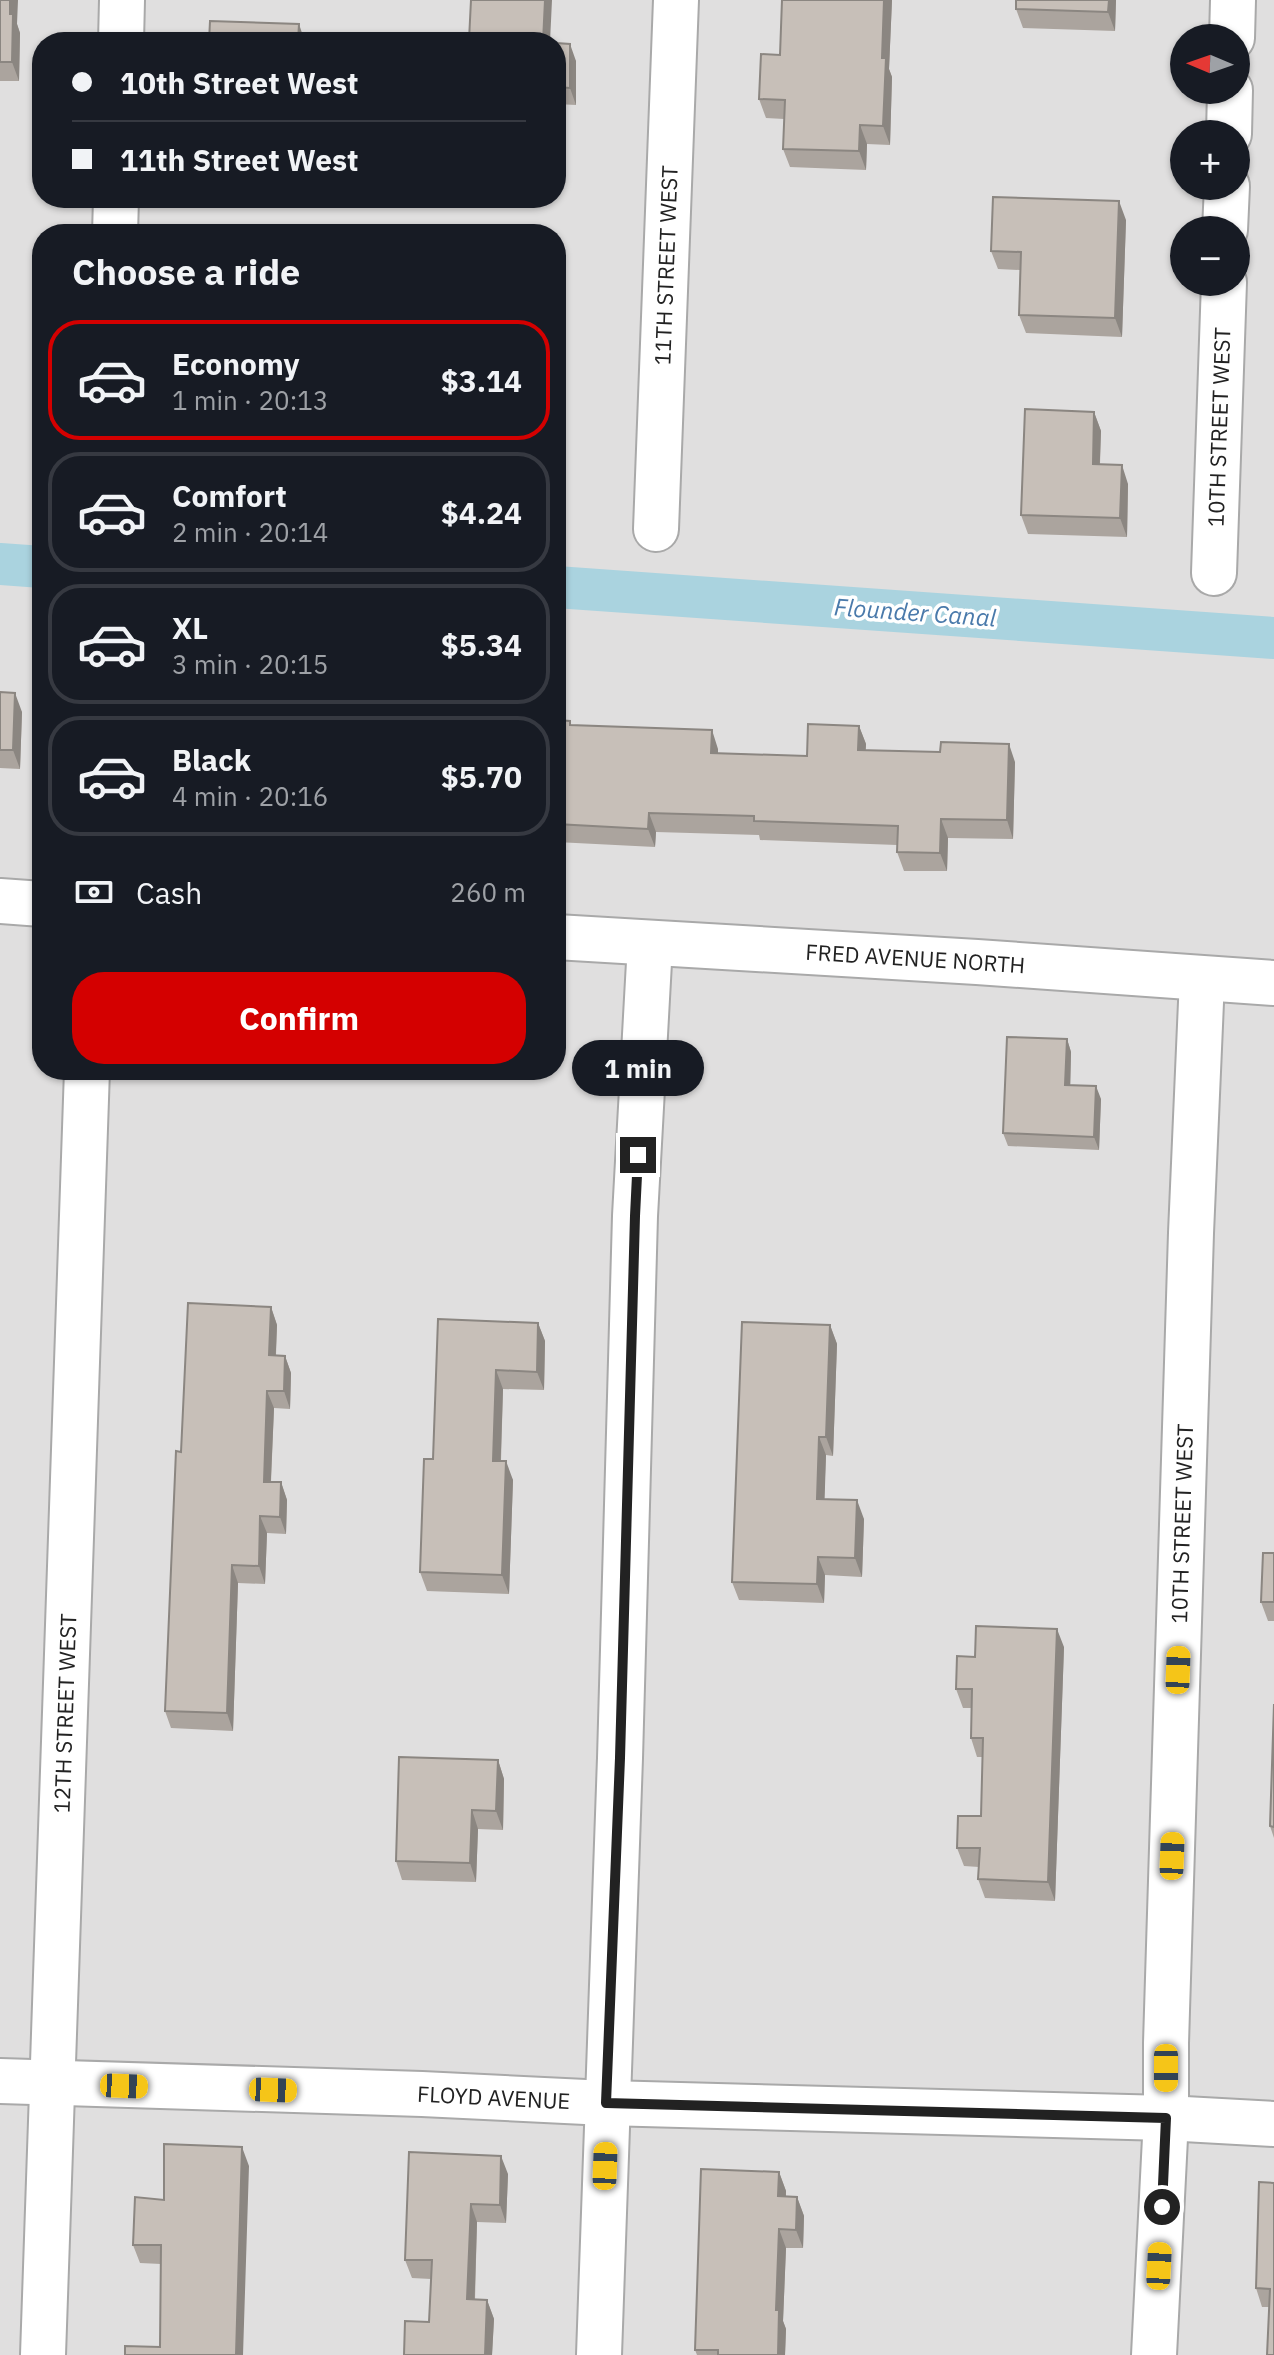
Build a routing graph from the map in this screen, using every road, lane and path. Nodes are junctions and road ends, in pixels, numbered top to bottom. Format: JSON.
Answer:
{"nodes":[{"id":1,"x":122,"y":0,"type":"edge"},
{"id":2,"x":676,"y":0,"type":"edge"},
{"id":3,"x":1233,"y":0,"type":"edge"},
{"id":4,"x":1232,"y":24,"type":"edge"},
{"id":5,"x":121,"y":32,"type":"edge"},
{"id":6,"x":1224,"y":296,"type":"edge"},
{"id":7,"x":656,"y":529,"type":"dead end"},
{"id":8,"x":1214,"y":573,"type":"dead end"},
{"id":9,"x":0,"y":901,"type":"edge"},
{"id":10,"x":32,"y":903,"type":"edge"},
{"id":11,"x":566,"y":938,"type":"edge"},
{"id":12,"x":650,"y":944,"type":"junction"},
{"id":13,"x":1202,"y":979,"type":"junction"},
{"id":14,"x":1274,"y":983,"type":"edge"},
{"id":15,"x":87,"y":1080,"type":"edge"},
{"id":16,"x":0,"y":2081,"type":"edge"},
{"id":17,"x":52,"y":2083,"type":"junction"},
{"id":18,"x":606,"y":2103,"type":"junction"},
{"id":19,"x":1166,"y":2118,"type":"junction"},
{"id":20,"x":1274,"y":2124,"type":"edge"},
{"id":21,"x":43,"y":2355,"type":"edge"},
{"id":22,"x":599,"y":2355,"type":"edge"},
{"id":23,"x":1154,"y":2355,"type":"edge"}],
"edges":[{"from":1,"to":5,"type":"street"},
{"from":2,"to":7,"type":"street","name":"11TH STREET WEST"},
{"from":3,"to":4,"type":"street"},
{"from":6,"to":8,"type":"street","name":"10TH STREET WEST"},
{"from":9,"to":10,"type":"street"},
{"from":11,"to":12,"type":"street","name":"FRED AVENUE NORTH"},
{"from":12,"to":13,"type":"street","name":"FRED AVENUE NORTH"},
{"from":12,"to":18,"type":"street"},
{"from":13,"to":14,"type":"street","name":"FRED AVENUE NORTH"},
{"from":13,"to":19,"type":"street","name":"10TH STREET WEST"},
{"from":15,"to":17,"type":"street","name":"12TH STREET WEST"},
{"from":16,"to":17,"type":"street","name":"FLOYD AVENUE"},
{"from":17,"to":18,"type":"street","name":"FLOYD AVENUE"},
{"from":17,"to":21,"type":"street","name":"12TH STREET WEST"},
{"from":18,"to":19,"type":"street","name":"FLOYD AVENUE"},
{"from":18,"to":22,"type":"street"},
{"from":19,"to":20,"type":"street","name":"FLOYD AVENUE"},
{"from":19,"to":23,"type":"street","name":"10TH STREET WEST"}]}
